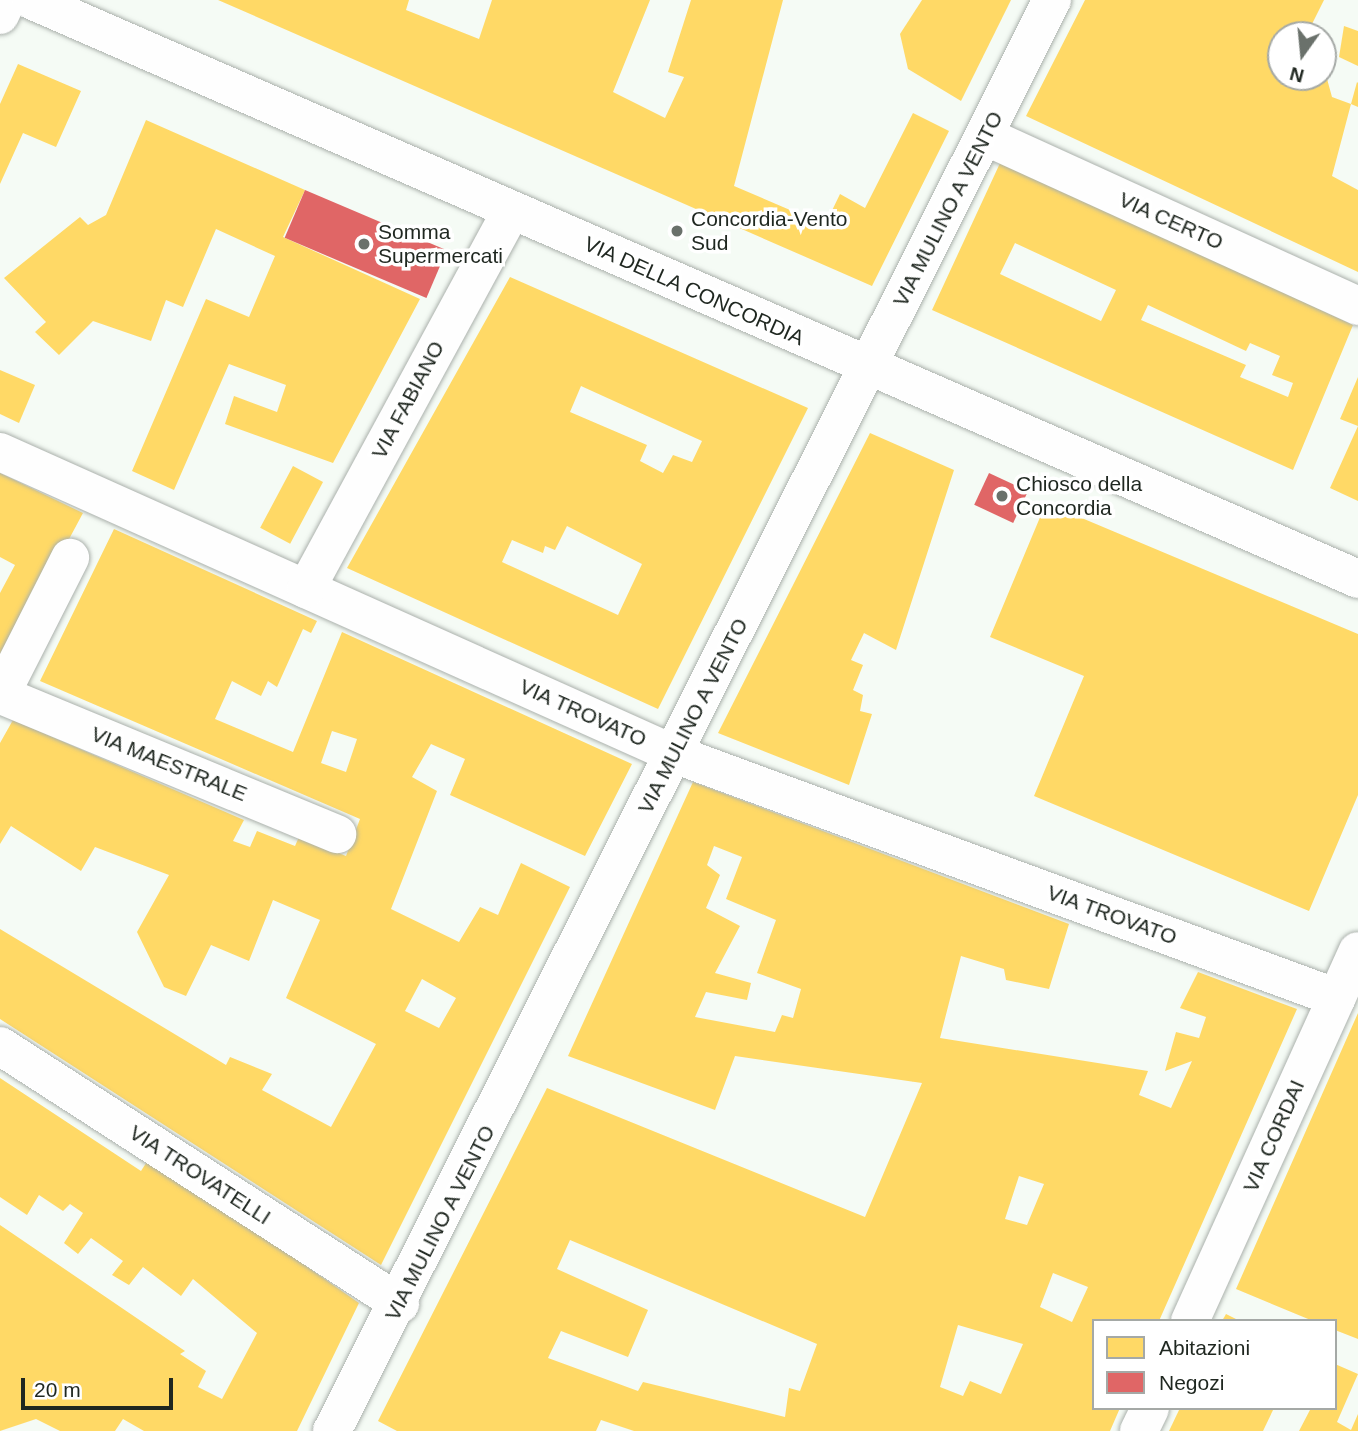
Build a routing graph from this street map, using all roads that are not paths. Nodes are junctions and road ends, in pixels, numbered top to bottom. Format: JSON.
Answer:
{"nodes":[{"id":1,"x":7,"y":0,"type":"edge"},
{"id":2,"x":31,"y":0,"type":"edge"},
{"id":3,"x":1052,"y":0,"type":"edge"},
{"id":4,"x":0,"y":15,"type":"edge"},
{"id":5,"x":985,"y":136,"type":"junction"},
{"id":6,"x":510,"y":211,"type":"junction"},
{"id":7,"x":1358,"y":306,"type":"edge"},
{"id":8,"x":869,"y":367,"type":"junction"},
{"id":9,"x":0,"y":452,"type":"edge"},
{"id":10,"x":70,"y":558,"type":"dead end"},
{"id":11,"x":1358,"y":579,"type":"edge"},
{"id":12,"x":306,"y":589,"type":"junction"},
{"id":13,"x":0,"y":695,"type":"edge"},
{"id":14,"x":674,"y":754,"type":"junction"},
{"id":15,"x":337,"y":834,"type":"dead end"},
{"id":16,"x":1358,"y":951,"type":"edge"},
{"id":17,"x":1337,"y":998,"type":"junction"},
{"id":18,"x":0,"y":1046,"type":"edge"},
{"id":19,"x":400,"y":1304,"type":"junction"},
{"id":20,"x":1191,"y":1319,"type":"edge"},
{"id":21,"x":1149,"y":1410,"type":"edge"},
{"id":22,"x":346,"y":1427,"type":"edge"},
{"id":23,"x":1139,"y":1431,"type":"edge"}],
"edges":[{"from":1,"to":4,"type":"street"},
{"from":2,"to":6,"type":"street","name":"VIA DELLA CONCORDIA"},
{"from":3,"to":5,"type":"street","name":"VIA MULINO A VENTO"},
{"from":5,"to":7,"type":"street","name":"VIA CERTO"},
{"from":5,"to":8,"type":"street","name":"VIA MULINO A VENTO"},
{"from":6,"to":8,"type":"street","name":"VIA DELLA CONCORDIA"},
{"from":6,"to":12,"type":"street","name":"VIA FABIANO"},
{"from":8,"to":11,"type":"street","name":"VIA DELLA CONCORDIA"},
{"from":8,"to":14,"type":"street","name":"VIA MULINO A VENTO"},
{"from":9,"to":12,"type":"street","name":"VIA TROVATO"},
{"from":10,"to":13,"type":"street"},
{"from":12,"to":14,"type":"street","name":"VIA TROVATO"},
{"from":13,"to":15,"type":"street","name":"VIA MAESTRALE"},
{"from":14,"to":17,"type":"street","name":"VIA TROVATO"},
{"from":14,"to":19,"type":"street","name":"VIA MULINO A VENTO"},
{"from":16,"to":17,"type":"street","name":"VIA CORDAI"},
{"from":17,"to":20,"type":"street","name":"VIA CORDAI"},
{"from":18,"to":19,"type":"street","name":"VIA TROVATELLI"},
{"from":19,"to":22,"type":"street","name":"VIA MULINO A VENTO"},
{"from":21,"to":23,"type":"street"}]}
